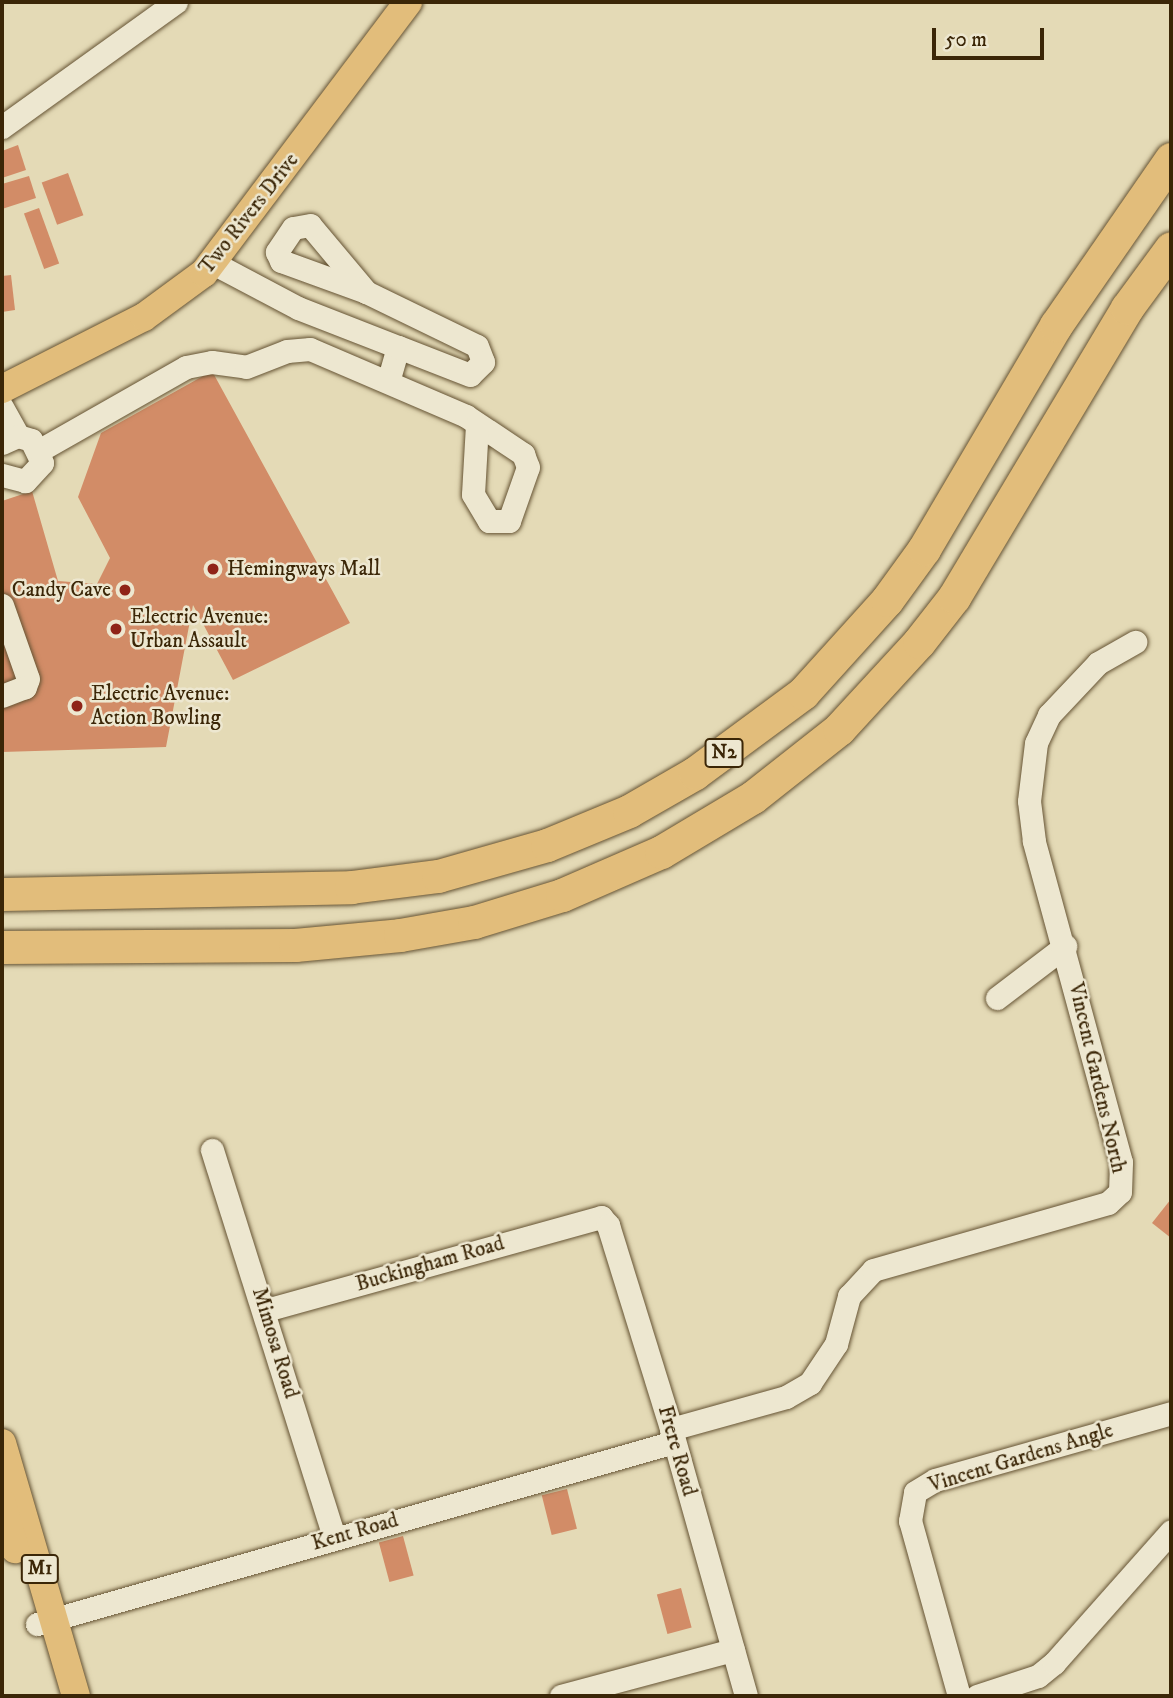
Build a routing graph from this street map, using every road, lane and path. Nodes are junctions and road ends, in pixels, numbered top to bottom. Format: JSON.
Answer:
{"nodes":[{"id":1,"x":176,"y":2,"type":"edge"},
{"id":2,"x":408,"y":2,"type":"edge"},
{"id":3,"x":2,"y":127,"type":"edge"},
{"id":4,"x":1171,"y":159,"type":"edge"},
{"id":5,"x":1171,"y":248,"type":"edge"},
{"id":6,"x":213,"y":263,"type":"junction"},
{"id":7,"x":366,"y":292,"type":"dead end"},
{"id":8,"x":398,"y":347,"type":"junction"},
{"id":9,"x":388,"y":382,"type":"junction"},
{"id":10,"x":2,"y":390,"type":"edge"},
{"id":11,"x":2,"y":407,"type":"edge"},
{"id":12,"x":477,"y":424,"type":"dead end"},
{"id":13,"x":10,"y":440,"type":"edge"},
{"id":14,"x":40,"y":450,"type":"junction"},
{"id":15,"x":2,"y":475,"type":"edge"},
{"id":16,"x":3,"y":611,"type":"edge"},
{"id":17,"x":1135,"y":642,"type":"dead end"},
{"id":18,"x":9,"y":650,"type":"edge"},
{"id":19,"x":2,"y":696,"type":"edge"},
{"id":20,"x":477,"y":868,"type":"junction"},
{"id":21,"x":2,"y":874,"type":"edge"},
{"id":22,"x":2,"y":894,"type":"edge"},
{"id":23,"x":1065,"y":946,"type":"junction"},
{"id":24,"x":2,"y":949,"type":"edge"},
{"id":25,"x":998,"y":998,"type":"dead end"},
{"id":26,"x":212,"y":1150,"type":"dead end"},
{"id":27,"x":594,"y":1217,"type":"joint"},
{"id":28,"x":266,"y":1310,"type":"junction"},
{"id":29,"x":1171,"y":1413,"type":"edge"},
{"id":30,"x":673,"y":1436,"type":"junction"},
{"id":31,"x":2,"y":1443,"type":"edge"},
{"id":32,"x":2,"y":1503,"type":"edge"},
{"id":33,"x":1171,"y":1531,"type":"edge"},
{"id":34,"x":334,"y":1538,"type":"junction"},
{"id":35,"x":45,"y":1620,"type":"junction"},
{"id":36,"x":733,"y":1650,"type":"junction"},
{"id":37,"x":59,"y":1696,"type":"edge"},
{"id":38,"x":76,"y":1696,"type":"edge"},
{"id":39,"x":561,"y":1696,"type":"edge"},
{"id":40,"x":746,"y":1696,"type":"edge"},
{"id":41,"x":958,"y":1696,"type":"edge"},
{"id":42,"x":977,"y":1696,"type":"edge"}],
"edges":[{"from":1,"to":3,"type":"street"},
{"from":2,"to":6,"type":"main road","name":"Two Rivers Drive"},
{"from":4,"to":20,"type":"highway","number":"N2"},
{"from":5,"to":24,"type":"highway","number":"N2"},
{"from":6,"to":8,"type":"street"},
{"from":6,"to":10,"type":"main road","name":"Two Rivers Drive"},
{"from":7,"to":8,"type":"street"},
{"from":8,"to":9,"type":"street"},
{"from":9,"to":12,"type":"street"},
{"from":9,"to":14,"type":"street"},
{"from":11,"to":13,"type":"street"},
{"from":13,"to":14,"type":"street"},
{"from":14,"to":15,"type":"street"},
{"from":16,"to":18,"type":"street"},
{"from":17,"to":23,"type":"street","name":"Vincent Gardens North"},
{"from":18,"to":19,"type":"street"},
{"from":20,"to":21,"type":"highway"},
{"from":20,"to":22,"type":"highway","number":"N2"},
{"from":23,"to":25,"type":"street"},
{"from":23,"to":30,"type":"street","name":"Vincent Gardens North"},
{"from":26,"to":28,"type":"street","name":"Mimosa Road"},
{"from":27,"to":28,"type":"street","name":"Buckingham Road"},
{"from":27,"to":30,"type":"street","name":"Frere Road"},
{"from":28,"to":34,"type":"street","name":"Mimosa Road"},
{"from":29,"to":41,"type":"street","name":"Vincent Gardens Angle"},
{"from":30,"to":34,"type":"street","name":"Kent Road"},
{"from":30,"to":36,"type":"street","name":"Frere Road"},
{"from":31,"to":35,"type":"main road","number":"M1"},
{"from":32,"to":35,"type":"main road","number":"M1"},
{"from":33,"to":42,"type":"street"},
{"from":34,"to":35,"type":"street","name":"Kent Road"},
{"from":35,"to":37,"type":"main road","number":"M1"},
{"from":35,"to":38,"type":"main road","number":"M1"},
{"from":36,"to":39,"type":"street"},
{"from":36,"to":40,"type":"street","name":"Frere Road"}]}
